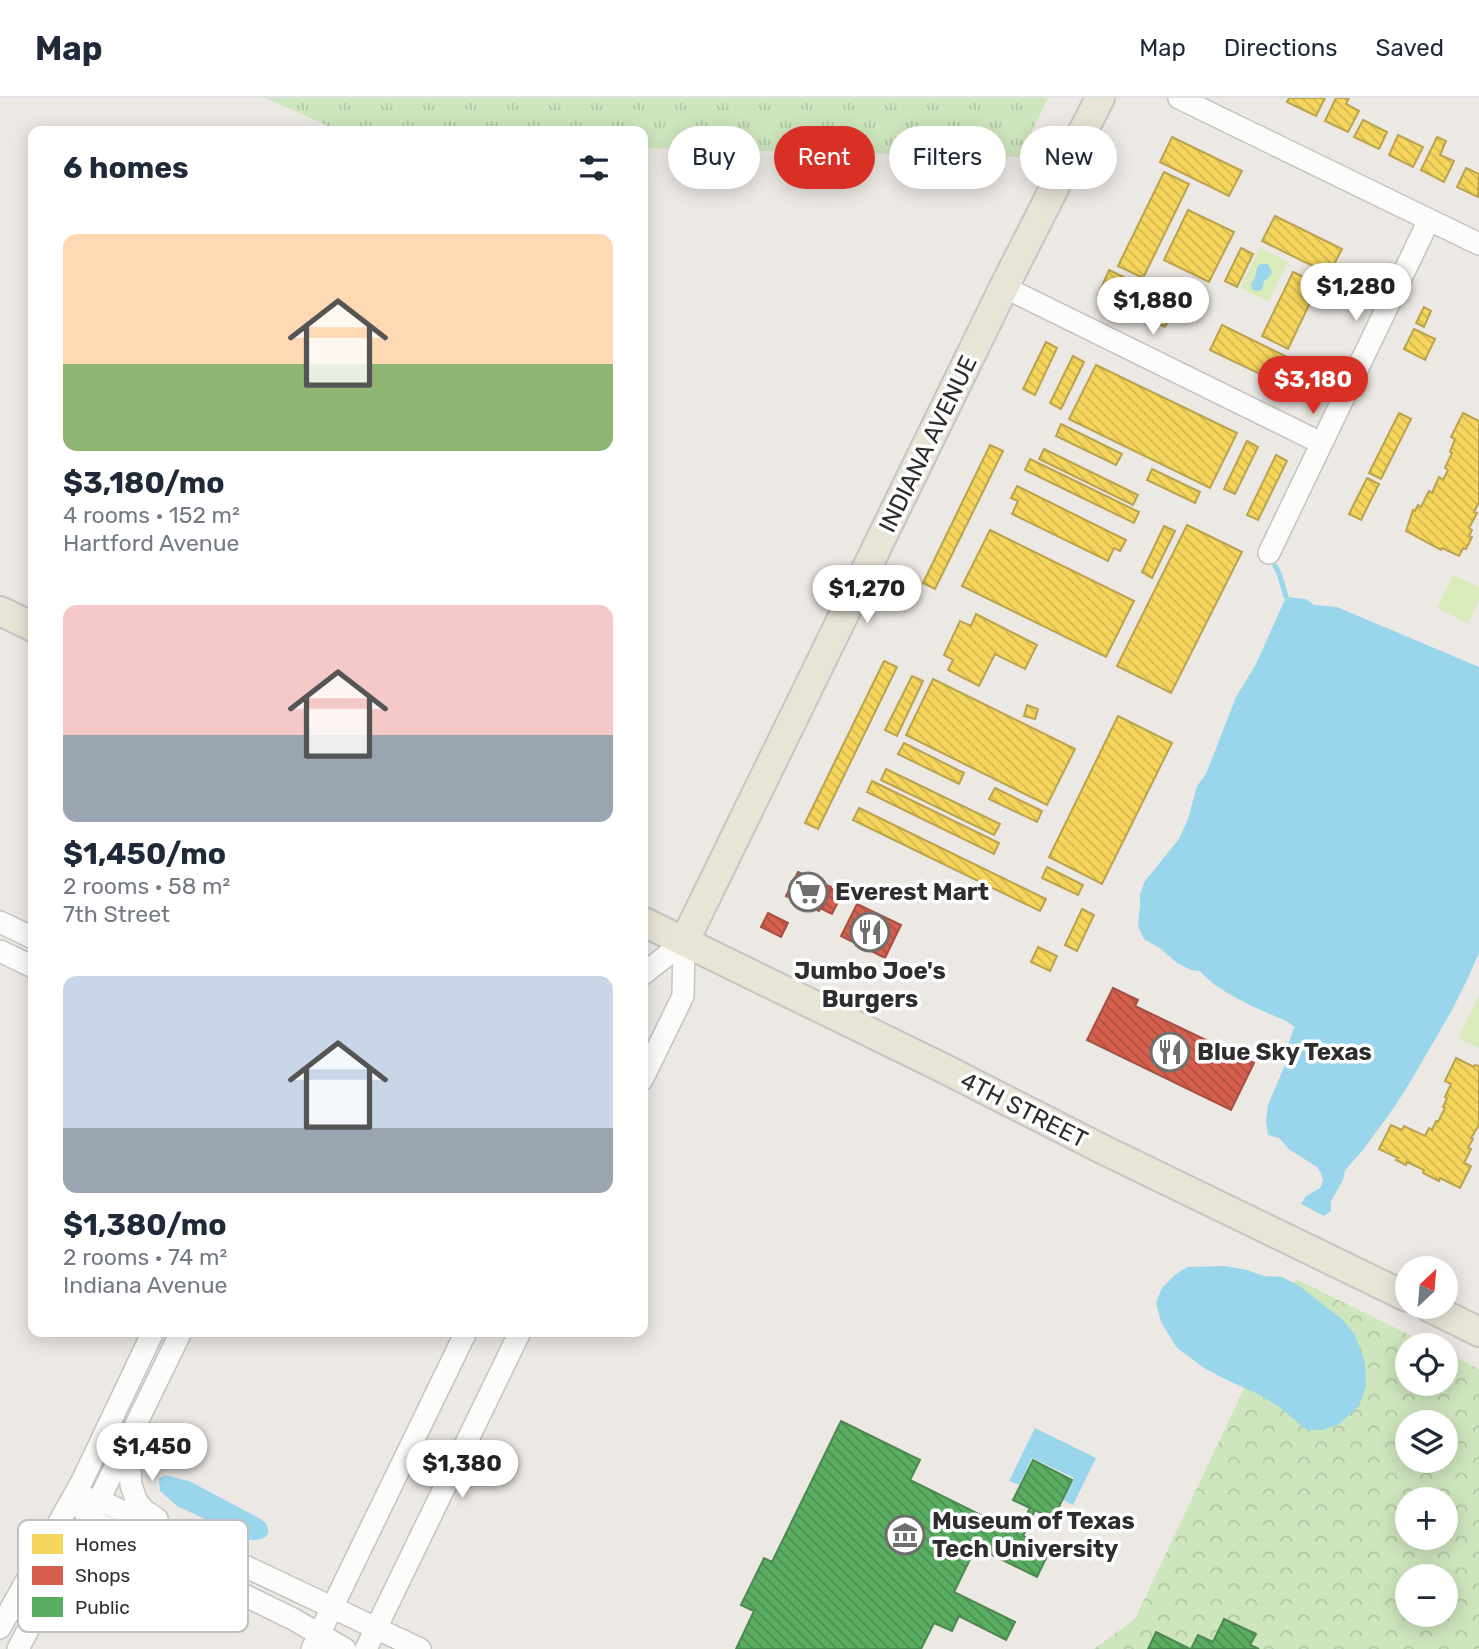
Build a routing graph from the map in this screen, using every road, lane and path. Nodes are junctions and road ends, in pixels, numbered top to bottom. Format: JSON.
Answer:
{"nodes":[{"id":1,"x":1100,"y":98,"type":"edge"},
{"id":2,"x":1179,"y":98,"type":"edge"},
{"id":3,"x":1429,"y":220,"type":"junction"},
{"id":4,"x":1479,"y":244,"type":"edge"},
{"id":5,"x":1004,"y":287,"type":"junction"},
{"id":6,"x":1321,"y":443,"type":"junction"},
{"id":7,"x":1269,"y":553,"type":"dead end"},
{"id":8,"x":0,"y":611,"type":"edge"},
{"id":9,"x":28,"y":625,"type":"edge"},
{"id":10,"x":0,"y":922,"type":"edge"},
{"id":11,"x":648,"y":924,"type":"edge"},
{"id":12,"x":28,"y":936,"type":"edge"},
{"id":13,"x":684,"y":942,"type":"junction"},
{"id":14,"x":0,"y":951,"type":"edge"},
{"id":15,"x":28,"y":965,"type":"edge"},
{"id":16,"x":648,"y":970,"type":"edge"},
{"id":17,"x":648,"y":1067,"type":"edge"},
{"id":18,"x":1395,"y":1291,"type":"edge"},
{"id":19,"x":1455,"y":1320,"type":"edge"},
{"id":20,"x":1479,"y":1332,"type":"edge"},
{"id":21,"x":151,"y":1337,"type":"edge"},
{"id":22,"x":179,"y":1337,"type":"edge"},
{"id":23,"x":464,"y":1337,"type":"edge"},
{"id":24,"x":518,"y":1337,"type":"edge"},
{"id":25,"x":141,"y":1415,"type":"junction"},
{"id":26,"x":74,"y":1496,"type":"junction"},
{"id":27,"x":94,"y":1509,"type":"junction"},
{"id":28,"x":61,"y":1520,"type":"edge"},
{"id":29,"x":88,"y":1520,"type":"edge"},
{"id":30,"x":114,"y":1520,"type":"edge"},
{"id":31,"x":125,"y":1520,"type":"edge"},
{"id":32,"x":160,"y":1520,"type":"edge"},
{"id":33,"x":248,"y":1568,"type":"edge"},
{"id":34,"x":248,"y":1594,"type":"edge"},
{"id":35,"x":18,"y":1596,"type":"edge"},
{"id":36,"x":332,"y":1608,"type":"junction"},
{"id":37,"x":0,"y":1628,"type":"edge"},
{"id":38,"x":376,"y":1628,"type":"junction"},
{"id":39,"x":27,"y":1632,"type":"edge"},
{"id":40,"x":315,"y":1642,"type":"edge"},
{"id":41,"x":18,"y":1649,"type":"edge"},
{"id":42,"x":345,"y":1649,"type":"edge"},
{"id":43,"x":366,"y":1649,"type":"edge"},
{"id":44,"x":419,"y":1649,"type":"edge"}],
"edges":[{"from":1,"to":5,"type":"main road","name":"INDIANA AVENUE"},
{"from":2,"to":3,"type":"street"},
{"from":3,"to":4,"type":"street"},
{"from":3,"to":6,"type":"street"},
{"from":5,"to":6,"type":"street"},
{"from":5,"to":13,"type":"main road","name":"INDIANA AVENUE"},
{"from":6,"to":7,"type":"street"},
{"from":8,"to":9,"type":"main road"},
{"from":10,"to":12,"type":"street"},
{"from":11,"to":13,"type":"main road","name":"4TH STREET"},
{"from":13,"to":16,"type":"street","name":"INDIANA AVENUE"},
{"from":13,"to":17,"type":"street","name":"INDIANA AVENUE"},
{"from":13,"to":18,"type":"main road","name":"4TH STREET"},
{"from":14,"to":15,"type":"street"},
{"from":19,"to":20,"type":"main road"},
{"from":21,"to":26,"type":"street"},
{"from":22,"to":25,"type":"street"},
{"from":23,"to":36,"type":"street"},
{"from":24,"to":38,"type":"street"},
{"from":25,"to":27,"type":"street"},
{"from":25,"to":32,"type":"street"},
{"from":26,"to":27,"type":"street"},
{"from":26,"to":28,"type":"street"},
{"from":27,"to":29,"type":"street"},
{"from":27,"to":30,"type":"street"},
{"from":27,"to":31,"type":"street"},
{"from":33,"to":36,"type":"street"},
{"from":34,"to":40,"type":"street"},
{"from":35,"to":37,"type":"street"},
{"from":36,"to":38,"type":"street"},
{"from":36,"to":40,"type":"street"},
{"from":38,"to":43,"type":"street"},
{"from":38,"to":44,"type":"street"},
{"from":39,"to":41,"type":"street"},
{"from":40,"to":42,"type":"street"}]}
